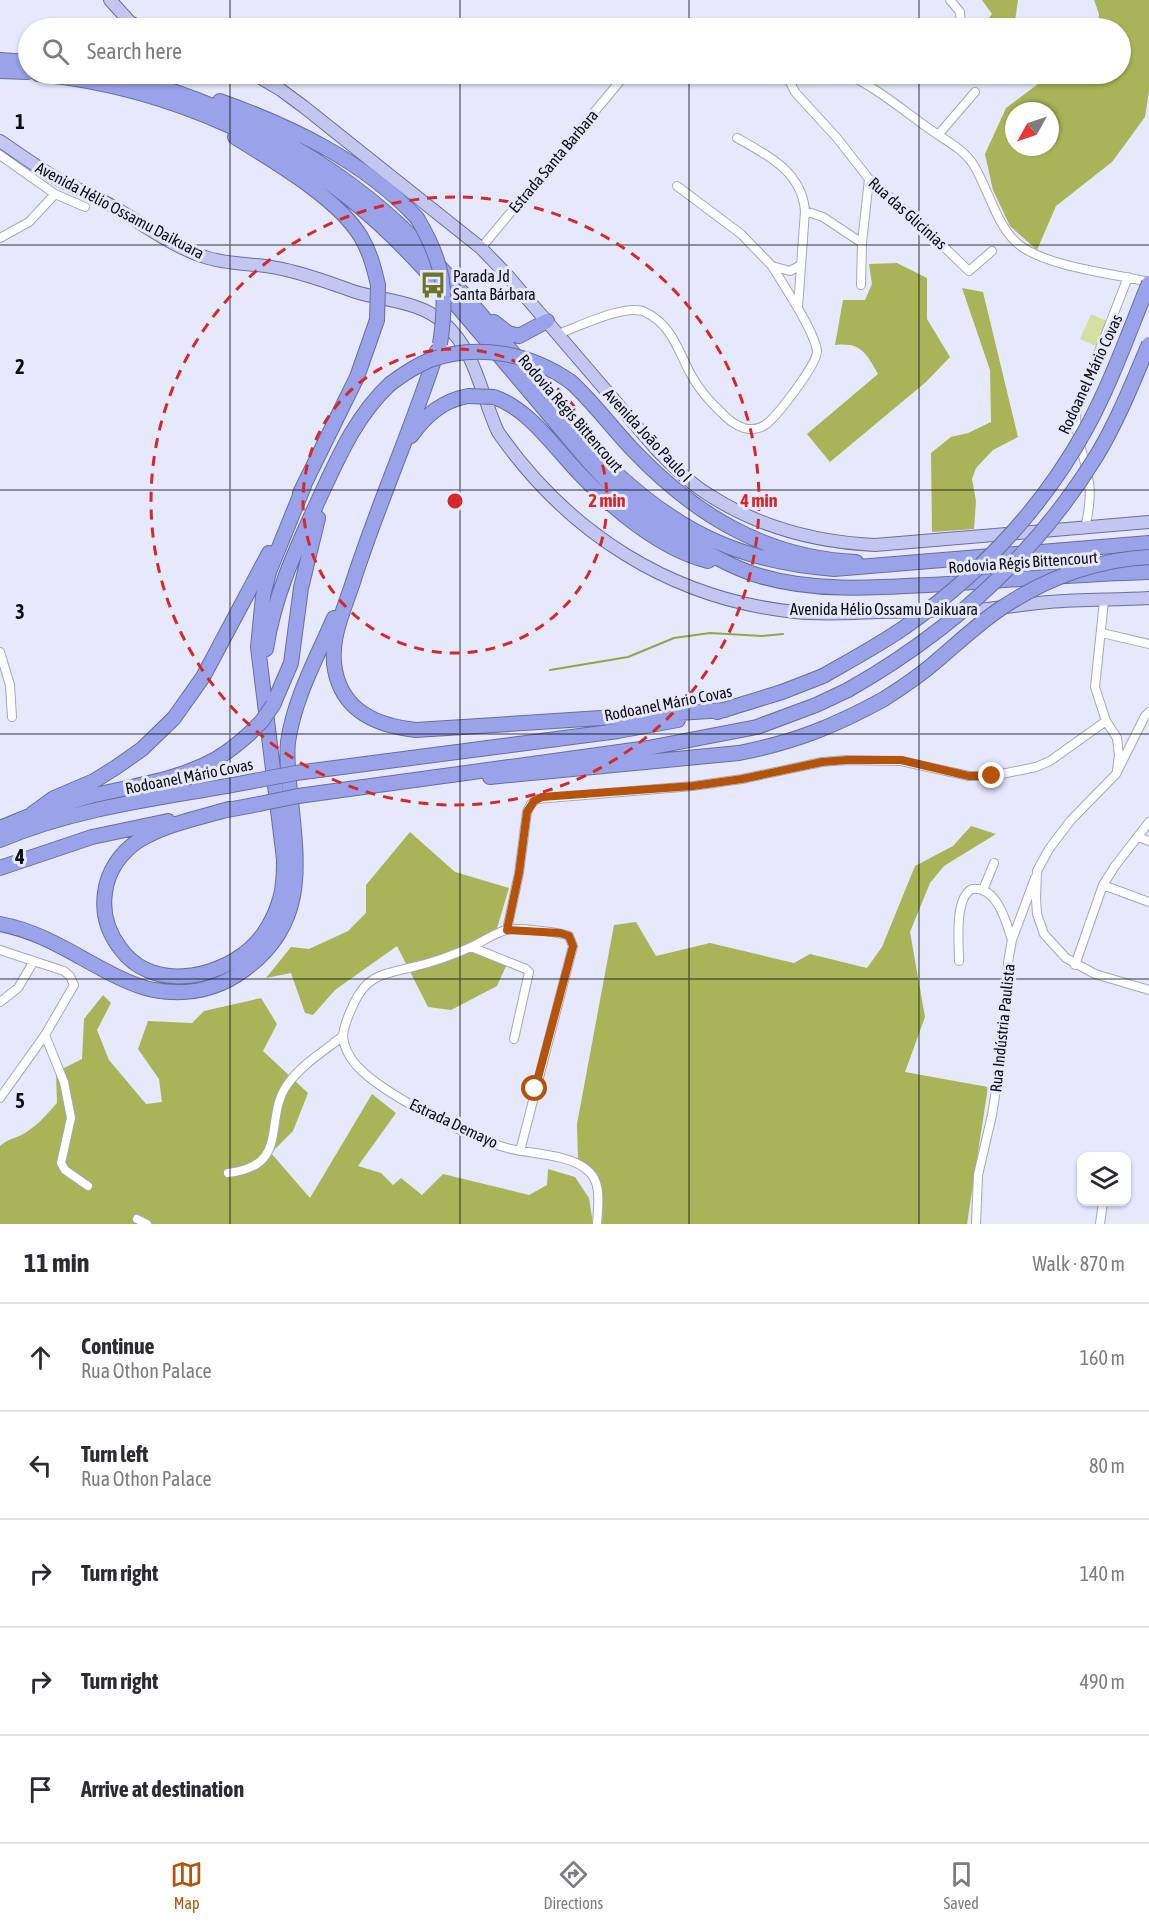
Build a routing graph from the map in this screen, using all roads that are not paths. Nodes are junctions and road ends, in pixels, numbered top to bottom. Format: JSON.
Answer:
{"nodes":[{"id":1,"x":110,"y":0,"type":"edge"},
{"id":2,"x":950,"y":0,"type":"edge"},
{"id":3,"x":127,"y":18,"type":"edge"},
{"id":4,"x":960,"y":18,"type":"edge"},
{"id":5,"x":0,"y":60,"type":"edge"},
{"id":6,"x":18,"y":61,"type":"edge"},
{"id":7,"x":0,"y":71,"type":"edge"},
{"id":8,"x":18,"y":72,"type":"edge"},
{"id":9,"x":103,"y":84,"type":"edge"},
{"id":10,"x":149,"y":84,"type":"edge"},
{"id":11,"x":166,"y":84,"type":"edge"},
{"id":12,"x":271,"y":84,"type":"edge"},
{"id":13,"x":618,"y":84,"type":"edge"},
{"id":14,"x":791,"y":84,"type":"edge"},
{"id":15,"x":867,"y":84,"type":"edge"},
{"id":16,"x":975,"y":92,"type":"dead end"},
{"id":17,"x":159,"y":98,"type":"junction"},
{"id":18,"x":938,"y":135,"type":"junction"},
{"id":19,"x":737,"y":138,"type":"dead end"},
{"id":20,"x":0,"y":141,"type":"edge"},
{"id":21,"x":0,"y":155,"type":"edge"},
{"id":22,"x":28,"y":168,"type":"junction"},
{"id":23,"x":869,"y":179,"type":"junction"},
{"id":24,"x":677,"y":186,"type":"dead end"},
{"id":25,"x":55,"y":194,"type":"junction"},
{"id":26,"x":85,"y":207,"type":"dead end"},
{"id":27,"x":805,"y":211,"type":"junction"},
{"id":28,"x":0,"y":238,"type":"edge"},
{"id":29,"x":862,"y":243,"type":"junction"},
{"id":30,"x":481,"y":248,"type":"junction"},
{"id":31,"x":992,"y":251,"type":"dead end"},
{"id":32,"x":801,"y":265,"type":"junction"},
{"id":33,"x":772,"y":266,"type":"junction"},
{"id":34,"x":446,"y":274,"type":"junction"},
{"id":35,"x":1128,"y":277,"type":"junction"},
{"id":36,"x":1149,"y":282,"type":"edge"},
{"id":37,"x":861,"y":285,"type":"dead end"},
{"id":38,"x":798,"y":309,"type":"junction"},
{"id":39,"x":547,"y":321,"type":"junction"},
{"id":40,"x":558,"y":334,"type":"junction"},
{"id":41,"x":1149,"y":344,"type":"edge"},
{"id":42,"x":400,"y":449,"type":"junction"},
{"id":43,"x":327,"y":482,"type":"junction"},
{"id":44,"x":304,"y":486,"type":"junction"},
{"id":45,"x":1149,"y":522,"type":"edge"},
{"id":46,"x":1085,"y":528,"type":"junction"},
{"id":47,"x":1149,"y":543,"type":"edge"},
{"id":48,"x":363,"y":550,"type":"junction"},
{"id":49,"x":1149,"y":557,"type":"edge"},
{"id":50,"x":906,"y":564,"type":"junction"},
{"id":51,"x":736,"y":568,"type":"junction"},
{"id":52,"x":1149,"y":572,"type":"edge"},
{"id":53,"x":1149,"y":598,"type":"edge"},
{"id":54,"x":1104,"y":601,"type":"junction"},
{"id":55,"x":1102,"y":633,"type":"junction"},
{"id":56,"x":1149,"y":644,"type":"edge"},
{"id":57,"x":0,"y":652,"type":"edge"},
{"id":58,"x":269,"y":704,"type":"junction"},
{"id":59,"x":725,"y":710,"type":"junction"},
{"id":60,"x":1149,"y":712,"type":"edge"},
{"id":61,"x":12,"y":717,"type":"dead end"},
{"id":62,"x":1106,"y":721,"type":"junction"},
{"id":63,"x":1116,"y":774,"type":"junction"},
{"id":64,"x":389,"y":784,"type":"junction"},
{"id":65,"x":229,"y":809,"type":"junction"},
{"id":66,"x":33,"y":814,"type":"junction"},
{"id":67,"x":1149,"y":822,"type":"edge"},
{"id":68,"x":0,"y":828,"type":"edge"},
{"id":69,"x":1138,"y":837,"type":"junction"},
{"id":70,"x":0,"y":840,"type":"edge"},
{"id":71,"x":1149,"y":841,"type":"edge"},
{"id":72,"x":994,"y":863,"type":"dead end"},
{"id":73,"x":0,"y":868,"type":"edge"},
{"id":74,"x":1037,"y":871,"type":"junction"},
{"id":75,"x":1103,"y":885,"type":"junction"},
{"id":76,"x":983,"y":890,"type":"junction"},
{"id":77,"x":1149,"y":902,"type":"edge"},
{"id":78,"x":0,"y":924,"type":"edge"},
{"id":79,"x":507,"y":930,"type":"junction"},
{"id":80,"x":1012,"y":940,"type":"junction"},
{"id":81,"x":471,"y":947,"type":"junction"},
{"id":82,"x":0,"y":950,"type":"edge"},
{"id":83,"x":34,"y":961,"type":"junction"},
{"id":84,"x":959,"y":962,"type":"dead end"},
{"id":85,"x":1075,"y":965,"type":"junction"},
{"id":86,"x":1149,"y":990,"type":"edge"},
{"id":87,"x":0,"y":1002,"type":"edge"},
{"id":88,"x":45,"y":1035,"type":"junction"},
{"id":89,"x":343,"y":1036,"type":"junction"},
{"id":90,"x":514,"y":1039,"type":"dead end"},
{"id":91,"x":0,"y":1098,"type":"edge"},
{"id":92,"x":520,"y":1151,"type":"junction"},
{"id":93,"x":228,"y":1173,"type":"dead end"},
{"id":94,"x":88,"y":1186,"type":"dead end"},
{"id":95,"x":1102,"y":1206,"type":"edge"},
{"id":96,"x":137,"y":1219,"type":"dead end"},
{"id":97,"x":147,"y":1224,"type":"edge"},
{"id":98,"x":597,"y":1224,"type":"edge"},
{"id":99,"x":976,"y":1224,"type":"edge"},
{"id":100,"x":1100,"y":1224,"type":"edge"}],
"edges":[{"from":1,"to":3,"type":"main road"},
{"from":2,"to":4,"type":"street"},
{"from":5,"to":6,"type":"highway"},
{"from":7,"to":8,"type":"highway"},
{"from":9,"to":17,"type":"highway","name":"Rodovia Régis Bittencourt"},
{"from":10,"to":34,"type":"highway","name":"Rodovia Régis Bittencourt"},
{"from":11,"to":42,"type":"highway","bridge":true},
{"from":12,"to":30,"type":"main road","name":"Avenida João Paulo I"},
{"from":13,"to":30,"type":"street","name":"Estrada Santa Barbara"},
{"from":14,"to":23,"type":"street","name":"Rua das Glicinias"},
{"from":15,"to":18,"type":"street"},
{"from":16,"to":18,"type":"street"},
{"from":17,"to":44,"type":"highway","bridge":true},
{"from":17,"to":51,"type":"highway","name":"Rodovia Régis Bittencourt"},
{"from":18,"to":35,"type":"street"},
{"from":19,"to":27,"type":"street"},
{"from":20,"to":22,"type":"main road","name":"Avenida Hélio Ossamu Daikuara"},
{"from":21,"to":22,"type":"street"},
{"from":22,"to":25,"type":"street"},
{"from":22,"to":54,"type":"main road","name":"Avenida Hélio Ossamu Daikuara"},
{"from":23,"to":29,"type":"street"},
{"from":23,"to":31,"type":"street","name":"Rua das Glicinias"},
{"from":24,"to":33,"type":"street"},
{"from":25,"to":26,"type":"street"},
{"from":25,"to":28,"type":"street"},
{"from":27,"to":29,"type":"street"},
{"from":27,"to":32,"type":"street"},
{"from":29,"to":37,"type":"street"},
{"from":30,"to":39,"type":"main road","name":"Avenida João Paulo I"},
{"from":32,"to":33,"type":"street"},
{"from":32,"to":38,"type":"street"},
{"from":33,"to":38,"type":"street"},
{"from":34,"to":39,"type":"highway"},
{"from":34,"to":50,"type":"highway","name":"Rodovia Régis Bittencourt"},
{"from":35,"to":36,"type":"street"},
{"from":35,"to":46,"type":"street"},
{"from":36,"to":59,"type":"highway","name":"Rodoanel Mário Covas","bridge":true},
{"from":38,"to":40,"type":"street"},
{"from":39,"to":40,"type":"main road","name":"Avenida João Paulo I"},
{"from":40,"to":46,"type":"main road","name":"Avenida João Paulo I"},
{"from":41,"to":64,"type":"highway","bridge":true},
{"from":42,"to":48,"type":"highway"},
{"from":42,"to":51,"type":"highway","bridge":true},
{"from":43,"to":50,"type":"highway","bridge":true},
{"from":43,"to":58,"type":"highway"},
{"from":43,"to":58,"type":"highway"},
{"from":44,"to":58,"type":"highway"},
{"from":44,"to":66,"type":"highway"},
{"from":45,"to":46,"type":"main road","name":"Avenida João Paulo I"},
{"from":47,"to":50,"type":"highway","name":"Rodovia Régis Bittencourt"},
{"from":48,"to":59,"type":"highway"},
{"from":48,"to":78,"type":"highway"},
{"from":49,"to":64,"type":"highway","bridge":true},
{"from":51,"to":52,"type":"highway","name":"Rodovia Régis Bittencourt"},
{"from":53,"to":54,"type":"main road","name":"Avenida Hélio Ossamu Daikuara"},
{"from":54,"to":55,"type":"street"},
{"from":55,"to":56,"type":"street"},
{"from":55,"to":62,"type":"street"},
{"from":57,"to":61,"type":"street"},
{"from":58,"to":65,"type":"highway"},
{"from":58,"to":66,"type":"highway","bridge":true},
{"from":59,"to":70,"type":"highway","name":"Rodoanel Mário Covas","bridge":true},
{"from":60,"to":63,"type":"street","name":"Rua Indústria Paulista"},
{"from":62,"to":63,"type":"street"},
{"from":62,"to":79,"type":"street"},
{"from":63,"to":74,"type":"street","name":"Rua Indústria Paulista"},
{"from":64,"to":65,"type":"highway","bridge":true},
{"from":65,"to":73,"type":"highway"},
{"from":66,"to":68,"type":"highway"},
{"from":67,"to":69,"type":"street"},
{"from":69,"to":71,"type":"street"},
{"from":69,"to":75,"type":"street"},
{"from":72,"to":76,"type":"street"},
{"from":74,"to":80,"type":"street","name":"Rua Indústria Paulista"},
{"from":74,"to":85,"type":"street"},
{"from":75,"to":77,"type":"street"},
{"from":75,"to":85,"type":"street"},
{"from":76,"to":80,"type":"street"},
{"from":76,"to":84,"type":"street"},
{"from":79,"to":81,"type":"street"},
{"from":79,"to":92,"type":"street"},
{"from":80,"to":99,"type":"street","name":"Rua Indústria Paulista"},
{"from":81,"to":89,"type":"street"},
{"from":81,"to":90,"type":"street"},
{"from":82,"to":83,"type":"street"},
{"from":83,"to":87,"type":"street"},
{"from":83,"to":88,"type":"street"},
{"from":85,"to":86,"type":"street"},
{"from":88,"to":91,"type":"street"},
{"from":88,"to":94,"type":"street"},
{"from":89,"to":92,"type":"street","name":"Estrada Demayo"},
{"from":89,"to":93,"type":"street"},
{"from":92,"to":98,"type":"street","name":"Estrada Demayo"},
{"from":95,"to":100,"type":"street"},
{"from":96,"to":97,"type":"street"}]}
